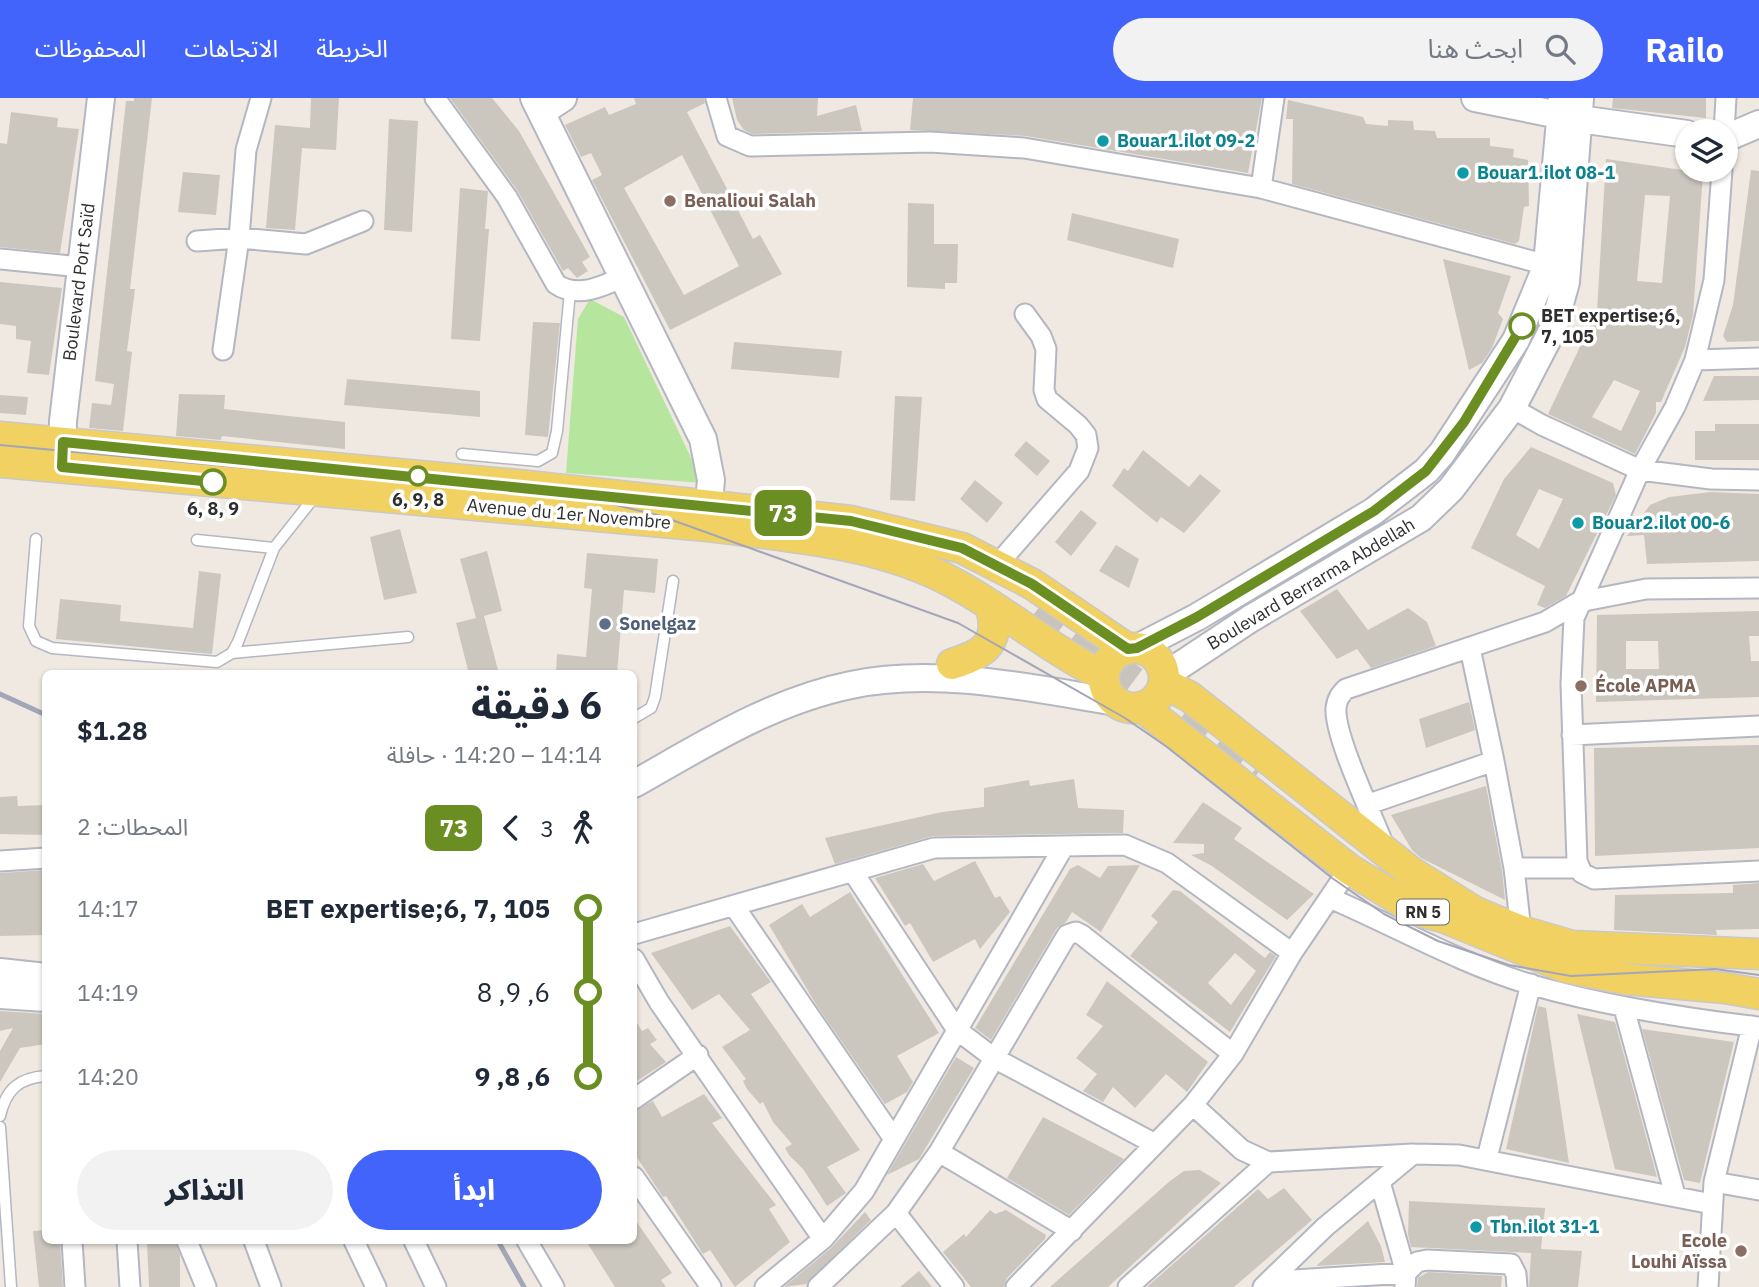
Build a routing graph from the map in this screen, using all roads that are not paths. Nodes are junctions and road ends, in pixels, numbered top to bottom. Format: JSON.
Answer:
{"nodes":[{"id":1,"x":100,"y":98,"type":"edge"},
{"id":2,"x":261,"y":98,"type":"edge"},
{"id":3,"x":435,"y":98,"type":"edge"},
{"id":4,"x":716,"y":98,"type":"edge"},
{"id":5,"x":1274,"y":98,"type":"edge"},
{"id":6,"x":1475,"y":98,"type":"edge"},
{"id":7,"x":1726,"y":98,"type":"edge"},
{"id":8,"x":548,"y":101,"type":"edge"},
{"id":9,"x":1570,"y":107,"type":"edge"},
{"id":10,"x":1725,"y":119,"type":"edge"},
{"id":11,"x":1759,"y":124,"type":"edge"},
{"id":12,"x":1675,"y":131,"type":"edge"},
{"id":13,"x":1738,"y":133,"type":"edge"},
{"id":14,"x":1721,"y":182,"type":"edge"},
{"id":15,"x":1261,"y":188,"type":"junction"},
{"id":16,"x":363,"y":221,"type":"dead end"},
{"id":17,"x":239,"y":238,"type":"junction"},
{"id":18,"x":197,"y":241,"type":"dead end"},
{"id":19,"x":0,"y":259,"type":"edge"},
{"id":20,"x":1547,"y":265,"type":"junction"},
{"id":21,"x":81,"y":267,"type":"junction"},
{"id":22,"x":625,"y":276,"type":"junction"},
{"id":23,"x":569,"y":291,"type":"junction"},
{"id":24,"x":1025,"y":314,"type":"dead end"},
{"id":25,"x":223,"y":350,"type":"dead end"},
{"id":26,"x":1759,"y":358,"type":"edge"},
{"id":27,"x":1695,"y":360,"type":"junction"},
{"id":28,"x":1512,"y":408,"type":"junction"},
{"id":29,"x":0,"y":437,"type":"edge"},
{"id":30,"x":63,"y":454,"type":"junction"},
{"id":31,"x":462,"y":454,"type":"dead end"},
{"id":32,"x":0,"y":462,"type":"edge"},
{"id":33,"x":1640,"y":470,"type":"junction"},
{"id":34,"x":1759,"y":480,"type":"edge"},
{"id":35,"x":318,"y":492,"type":"junction"},
{"id":36,"x":709,"y":516,"type":"junction"},
{"id":37,"x":895,"y":531,"type":"junction"},
{"id":38,"x":36,"y":539,"type":"dead end"},
{"id":39,"x":197,"y":540,"type":"dead end"},
{"id":40,"x":816,"y":540,"type":"junction"},
{"id":41,"x":274,"y":548,"type":"junction"},
{"id":42,"x":997,"y":565,"type":"junction"},
{"id":43,"x":673,"y":581,"type":"dead end"},
{"id":44,"x":1759,"y":588,"type":"edge"},
{"id":45,"x":1579,"y":603,"type":"junction"},
{"id":46,"x":990,"y":605,"type":"junction"},
{"id":47,"x":408,"y":637,"type":"dead end"},
{"id":48,"x":1132,"y":648,"type":"junction"},
{"id":49,"x":1470,"y":648,"type":"junction"},
{"id":50,"x":232,"y":653,"type":"junction"},
{"id":51,"x":952,"y":664,"type":"junction"},
{"id":52,"x":1164,"y":680,"type":"junction"},
{"id":53,"x":1117,"y":692,"type":"junction"},
{"id":54,"x":637,"y":716,"type":"edge"},
{"id":55,"x":1759,"y":726,"type":"edge"},
{"id":56,"x":1572,"y":735,"type":"junction"},
{"id":57,"x":1494,"y":761,"type":"junction"},
{"id":58,"x":637,"y":763,"type":"edge"},
{"id":59,"x":637,"y":782,"type":"edge"},
{"id":60,"x":1369,"y":804,"type":"junction"},
{"id":61,"x":1064,"y":846,"type":"junction"},
{"id":62,"x":1386,"y":852,"type":"junction"},
{"id":63,"x":42,"y":858,"type":"edge"},
{"id":64,"x":0,"y":861,"type":"edge"},
{"id":65,"x":1514,"y":868,"type":"junction"},
{"id":66,"x":1578,"y":868,"type":"junction"},
{"id":67,"x":1349,"y":869,"type":"junction"},
{"id":68,"x":1759,"y":871,"type":"edge"},
{"id":69,"x":853,"y":872,"type":"junction"},
{"id":70,"x":1330,"y":898,"type":"junction"},
{"id":71,"x":734,"y":906,"type":"junction"},
{"id":72,"x":1447,"y":907,"type":"junction"},
{"id":73,"x":1521,"y":931,"type":"junction"},
{"id":74,"x":637,"y":933,"type":"edge"},
{"id":75,"x":1292,"y":953,"type":"junction"},
{"id":76,"x":1759,"y":954,"type":"edge"},
{"id":77,"x":637,"y":965,"type":"edge"},
{"id":78,"x":0,"y":972,"type":"edge"},
{"id":79,"x":42,"y":977,"type":"edge"},
{"id":80,"x":1531,"y":984,"type":"junction"},
{"id":81,"x":1759,"y":994,"type":"edge"},
{"id":82,"x":0,"y":995,"type":"edge"},
{"id":83,"x":42,"y":998,"type":"edge"},
{"id":84,"x":1624,"y":1008,"type":"junction"},
{"id":85,"x":1756,"y":1027,"type":"edge"},
{"id":86,"x":957,"y":1030,"type":"junction"},
{"id":87,"x":1233,"y":1054,"type":"junction"},
{"id":88,"x":698,"y":1055,"type":"junction"},
{"id":89,"x":994,"y":1058,"type":"junction"},
{"id":90,"x":42,"y":1076,"type":"edge"},
{"id":91,"x":637,"y":1097,"type":"edge"},
{"id":92,"x":1193,"y":1105,"type":"junction"},
{"id":93,"x":0,"y":1116,"type":"edge"},
{"id":94,"x":0,"y":1127,"type":"edge"},
{"id":95,"x":894,"y":1139,"type":"junction"},
{"id":96,"x":1155,"y":1144,"type":"junction"},
{"id":97,"x":939,"y":1152,"type":"junction"},
{"id":98,"x":1413,"y":1154,"type":"junction"},
{"id":99,"x":1487,"y":1158,"type":"junction"},
{"id":100,"x":1268,"y":1162,"type":"junction"},
{"id":101,"x":637,"y":1181,"type":"edge"},
{"id":102,"x":1380,"y":1182,"type":"junction"},
{"id":103,"x":1714,"y":1182,"type":"junction"},
{"id":104,"x":1759,"y":1190,"type":"edge"},
{"id":105,"x":1675,"y":1195,"type":"junction"},
{"id":106,"x":1712,"y":1204,"type":"junction"},
{"id":107,"x":897,"y":1213,"type":"junction"},
{"id":108,"x":1072,"y":1231,"type":"junction"},
{"id":109,"x":823,"y":1239,"type":"junction"},
{"id":110,"x":72,"y":1244,"type":"edge"},
{"id":111,"x":127,"y":1244,"type":"edge"},
{"id":112,"x":188,"y":1244,"type":"edge"},
{"id":113,"x":255,"y":1244,"type":"edge"},
{"id":114,"x":355,"y":1244,"type":"edge"},
{"id":115,"x":415,"y":1244,"type":"edge"},
{"id":116,"x":529,"y":1244,"type":"edge"},
{"id":117,"x":1406,"y":1280,"type":"edge"},
{"id":118,"x":1268,"y":1282,"type":"edge"},
{"id":119,"x":1294,"y":1284,"type":"edge"},
{"id":120,"x":823,"y":1285,"type":"edge"},
{"id":121,"x":11,"y":1287,"type":"edge"},
{"id":122,"x":75,"y":1287,"type":"edge"},
{"id":123,"x":130,"y":1287,"type":"edge"},
{"id":124,"x":206,"y":1287,"type":"edge"},
{"id":125,"x":271,"y":1287,"type":"edge"},
{"id":126,"x":376,"y":1287,"type":"edge"},
{"id":127,"x":436,"y":1287,"type":"edge"},
{"id":128,"x":554,"y":1287,"type":"edge"},
{"id":129,"x":711,"y":1287,"type":"edge"},
{"id":130,"x":765,"y":1287,"type":"edge"},
{"id":131,"x":954,"y":1287,"type":"edge"},
{"id":132,"x":1016,"y":1287,"type":"edge"},
{"id":133,"x":1128,"y":1287,"type":"edge"},
{"id":134,"x":1517,"y":1287,"type":"edge"},
{"id":135,"x":1708,"y":1287,"type":"edge"}],
"edges":[{"from":1,"to":21,"type":"main road","name":"Boulevard Port Saïd"},
{"from":2,"to":17,"type":"street"},
{"from":3,"to":23,"type":"street"},
{"from":4,"to":15,"type":"street"},
{"from":5,"to":15,"type":"street"},
{"from":6,"to":9,"type":"main road"},
{"from":7,"to":10,"type":"street"},
{"from":8,"to":22,"type":"main road"},
{"from":9,"to":12,"type":"main road"},
{"from":9,"to":20,"type":"main road","name":"Boulevard Berrarma Abdellah"},
{"from":9,"to":28,"type":"main road","name":"Boulevard Berrarma Abdellah"},
{"from":11,"to":13,"type":"main road"},
{"from":14,"to":27,"type":"street"},
{"from":15,"to":20,"type":"street"},
{"from":16,"to":17,"type":"street"},
{"from":17,"to":18,"type":"street"},
{"from":17,"to":25,"type":"street"},
{"from":19,"to":21,"type":"street"},
{"from":20,"to":48,"type":"main road","name":"Boulevard Berrarma Abdellah"},
{"from":21,"to":30,"type":"main road","name":"Boulevard Port Saïd"},
{"from":22,"to":23,"type":"street"},
{"from":22,"to":36,"type":"main road"},
{"from":23,"to":31,"type":"lane"},
{"from":24,"to":42,"type":"street"},
{"from":26,"to":27,"type":"street"},
{"from":27,"to":33,"type":"street"},
{"from":28,"to":33,"type":"street"},
{"from":28,"to":52,"type":"main road","name":"Boulevard Berrarma Abdellah"},
{"from":29,"to":30,"type":"main road","name":"Avenue du 1er Novembre","number":"RN 5"},
{"from":30,"to":32,"type":"main road","name":"Avenue du 1er Novembre","number":"RN 5"},
{"from":30,"to":35,"type":"main road","name":"Avenue du 1er Novembre","number":"RN 5"},
{"from":30,"to":36,"type":"main road","name":"Avenue du 1er Novembre","number":"RN 5"},
{"from":33,"to":34,"type":"street"},
{"from":33,"to":45,"type":"street"},
{"from":35,"to":36,"type":"main road","name":"Avenue du 1er Novembre","number":"RN 5"},
{"from":35,"to":41,"type":"lane"},
{"from":36,"to":37,"type":"main road","name":"Avenue du 1er Novembre","number":"RN 5"},
{"from":36,"to":40,"type":"main road","name":"Avenue du 1er Novembre","number":"RN 5"},
{"from":37,"to":40,"type":"main road","number":"RN 5"},
{"from":37,"to":42,"type":"main road","name":"Avenue du 1er Novembre","number":"RN 5"},
{"from":38,"to":50,"type":"lane"},
{"from":39,"to":41,"type":"lane"},
{"from":40,"to":46,"type":"main road","name":"Avenue du 1er Novembre","number":"RN 5"},
{"from":41,"to":50,"type":"lane"},
{"from":42,"to":48,"type":"main road","name":"Avenue du 1er Novembre","number":"RN 5"},
{"from":43,"to":54,"type":"lane"},
{"from":44,"to":45,"type":"street"},
{"from":45,"to":49,"type":"street"},
{"from":45,"to":56,"type":"street"},
{"from":46,"to":51,"type":"main road"},
{"from":46,"to":53,"type":"main road","name":"Avenue du 1er Novembre","number":"RN 5"},
{"from":47,"to":50,"type":"lane"},
{"from":48,"to":52,"type":"main road"},
{"from":48,"to":53,"type":"main road"},
{"from":49,"to":57,"type":"street"},
{"from":49,"to":60,"type":"street"},
{"from":51,"to":53,"type":"main road"},
{"from":51,"to":58,"type":"main road"},
{"from":52,"to":53,"type":"main road"},
{"from":52,"to":62,"type":"main road","number":"RN 5"},
{"from":53,"to":59,"type":"main road"},
{"from":53,"to":67,"type":"main road","number":"RN 5"},
{"from":55,"to":56,"type":"street"},
{"from":56,"to":66,"type":"street"},
{"from":57,"to":60,"type":"street"},
{"from":57,"to":65,"type":"street"},
{"from":60,"to":62,"type":"street"},
{"from":61,"to":69,"type":"street"},
{"from":61,"to":75,"type":"street"},
{"from":61,"to":86,"type":"street"},
{"from":62,"to":72,"type":"main road","number":"RN 5"},
{"from":63,"to":64,"type":"street"},
{"from":65,"to":66,"type":"street"},
{"from":65,"to":73,"type":"street"},
{"from":66,"to":68,"type":"street"},
{"from":67,"to":70,"type":"street"},
{"from":67,"to":72,"type":"main road","number":"RN 5"},
{"from":69,"to":71,"type":"street"},
{"from":69,"to":86,"type":"street"},
{"from":70,"to":75,"type":"street"},
{"from":70,"to":80,"type":"street"},
{"from":71,"to":74,"type":"street"},
{"from":71,"to":95,"type":"street"},
{"from":72,"to":72,"type":"main road","number":"RN 5"},
{"from":72,"to":73,"type":"main road","number":"RN 5"},
{"from":72,"to":81,"type":"main road","number":"RN 5"},
{"from":73,"to":76,"type":"main road","number":"RN 5"},
{"from":75,"to":87,"type":"street"},
{"from":77,"to":88,"type":"street"},
{"from":78,"to":79,"type":"main road"},
{"from":80,"to":84,"type":"street"},
{"from":80,"to":99,"type":"street"},
{"from":82,"to":83,"type":"main road"},
{"from":84,"to":85,"type":"street"},
{"from":84,"to":105,"type":"street"},
{"from":85,"to":103,"type":"street"},
{"from":86,"to":89,"type":"street"},
{"from":86,"to":95,"type":"street"},
{"from":87,"to":89,"type":"street"},
{"from":87,"to":92,"type":"street"},
{"from":88,"to":91,"type":"street"},
{"from":88,"to":109,"type":"street"},
{"from":89,"to":96,"type":"street"},
{"from":89,"to":97,"type":"street"},
{"from":90,"to":93,"type":"lane"},
{"from":92,"to":96,"type":"street"},
{"from":92,"to":100,"type":"street"},
{"from":94,"to":121,"type":"lane"},
{"from":95,"to":109,"type":"street"},
{"from":96,"to":108,"type":"street"},
{"from":97,"to":107,"type":"street"},
{"from":97,"to":108,"type":"street"},
{"from":98,"to":99,"type":"street"},
{"from":98,"to":100,"type":"street"},
{"from":98,"to":102,"type":"street"},
{"from":99,"to":105,"type":"street"},
{"from":100,"to":133,"type":"street"},
{"from":101,"to":129,"type":"street"},
{"from":102,"to":117,"type":"street"},
{"from":102,"to":118,"type":"street"},
{"from":103,"to":104,"type":"street"},
{"from":103,"to":106,"type":"street"},
{"from":105,"to":106,"type":"street"},
{"from":106,"to":135,"type":"street"},
{"from":107,"to":120,"type":"street"},
{"from":107,"to":131,"type":"street"},
{"from":108,"to":132,"type":"street"},
{"from":109,"to":130,"type":"street"},
{"from":110,"to":122,"type":"street"},
{"from":111,"to":123,"type":"street"},
{"from":112,"to":124,"type":"street"},
{"from":113,"to":125,"type":"street"},
{"from":114,"to":126,"type":"street"},
{"from":115,"to":127,"type":"street"},
{"from":116,"to":128,"type":"street"},
{"from":117,"to":119,"type":"street"},
{"from":117,"to":134,"type":"street"},
{"from":118,"to":119,"type":"street"}]}
